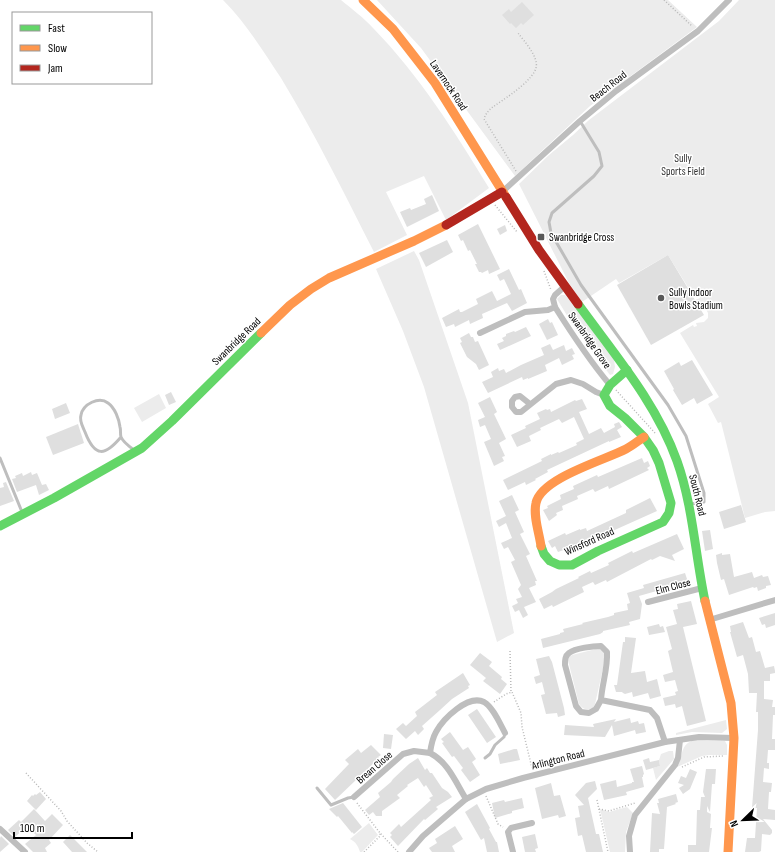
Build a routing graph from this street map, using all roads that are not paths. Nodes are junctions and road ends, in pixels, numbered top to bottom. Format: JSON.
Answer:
{"nodes":[{"id":1,"x":363,"y":0,"type":"edge"},
{"id":2,"x":729,"y":0,"type":"edge"},
{"id":3,"x":580,"y":121,"type":"junction"},
{"id":4,"x":502,"y":192,"type":"junction"},
{"id":5,"x":564,"y":287,"type":"junction"},
{"id":6,"x":555,"y":307,"type":"junction"},
{"id":7,"x":480,"y":333,"type":"dead end"},
{"id":8,"x":627,"y":370,"type":"junction"},
{"id":9,"x":610,"y":385,"type":"junction"},
{"id":10,"x":604,"y":395,"type":"junction"},
{"id":11,"x":530,"y":404,"type":"dead end"},
{"id":12,"x":121,"y":437,"type":"junction"},
{"id":13,"x":644,"y":437,"type":"junction"},
{"id":14,"x":135,"y":452,"type":"junction"},
{"id":15,"x":0,"y":458,"type":"edge"},
{"id":16,"x":689,"y":505,"type":"junction"},
{"id":17,"x":23,"y":514,"type":"junction"},
{"id":18,"x":0,"y":526,"type":"edge"},
{"id":19,"x":702,"y":588,"type":"junction"},
{"id":20,"x":775,"y":600,"type":"edge"},
{"id":21,"x":648,"y":602,"type":"dead end"},
{"id":22,"x":708,"y":620,"type":"junction"},
{"id":23,"x":601,"y":700,"type":"junction"},
{"id":24,"x":505,"y":733,"type":"joint"},
{"id":25,"x":734,"y":738,"type":"junction"},
{"id":26,"x":680,"y":740,"type":"junction"},
{"id":27,"x":665,"y":742,"type":"junction"},
{"id":28,"x":430,"y":753,"type":"junction"},
{"id":29,"x":485,"y":758,"type":"dead end"},
{"id":30,"x":317,"y":788,"type":"dead end"},
{"id":31,"x":354,"y":797,"type":"joint"},
{"id":32,"x":466,"y":799,"type":"junction"},
{"id":33,"x":532,"y":823,"type":"dead end"},
{"id":34,"x":0,"y":829,"type":"edge"},
{"id":35,"x":25,"y":852,"type":"edge"},
{"id":36,"x":410,"y":852,"type":"edge"},
{"id":37,"x":513,"y":852,"type":"edge"},
{"id":38,"x":630,"y":852,"type":"edge"},
{"id":39,"x":728,"y":852,"type":"edge"}],
"edges":[{"from":1,"to":4,"type":"street","name":"Lavernock Road"},
{"from":2,"to":3,"type":"street","name":"Beach Road"},
{"from":3,"to":4,"type":"street","name":"Beach Road"},
{"from":3,"to":16,"type":"lane"},
{"from":4,"to":5,"type":"street","name":"South Road"},
{"from":4,"to":14,"type":"street","name":"Swanbridge Road"},
{"from":5,"to":6,"type":"street","name":"Swanbridge Grove"},
{"from":5,"to":8,"type":"street","name":"South Road"},
{"from":6,"to":7,"type":"street","name":"Swanbridge Grove"},
{"from":6,"to":9,"type":"street","name":"Swanbridge Grove"},
{"from":8,"to":9,"type":"street"},
{"from":8,"to":16,"type":"street","name":"South Road"},
{"from":9,"to":10,"type":"street"},
{"from":10,"to":11,"type":"street"},
{"from":10,"to":13,"type":"street","name":"Winsford Road"},
{"from":12,"to":12,"type":"lane"},
{"from":12,"to":14,"type":"lane"},
{"from":13,"to":13,"type":"street","name":"Winsford Road"},
{"from":14,"to":17,"type":"street","name":"Swanbridge Road"},
{"from":15,"to":17,"type":"lane"},
{"from":16,"to":19,"type":"street","name":"South Road"},
{"from":17,"to":18,"type":"street","name":"Swanbridge Road"},
{"from":19,"to":21,"type":"street","name":"Elm Close"},
{"from":19,"to":22,"type":"street","name":"South Road"},
{"from":20,"to":22,"type":"street"},
{"from":22,"to":25,"type":"street","name":"South Road"},
{"from":23,"to":23,"type":"street"},
{"from":23,"to":27,"type":"street"},
{"from":24,"to":28,"type":"street"},
{"from":24,"to":29,"type":"lane"},
{"from":25,"to":26,"type":"street","name":"Arlington Road"},
{"from":25,"to":39,"type":"street","name":"South Road"},
{"from":26,"to":27,"type":"street","name":"Arlington Road"},
{"from":26,"to":38,"type":"street"},
{"from":27,"to":32,"type":"street","name":"Arlington Road"},
{"from":28,"to":31,"type":"street","name":"Brean Close"},
{"from":28,"to":32,"type":"street"},
{"from":30,"to":31,"type":"lane"},
{"from":32,"to":36,"type":"street","name":"Arlington Road"},
{"from":33,"to":37,"type":"street"},
{"from":34,"to":35,"type":"street"}]}
